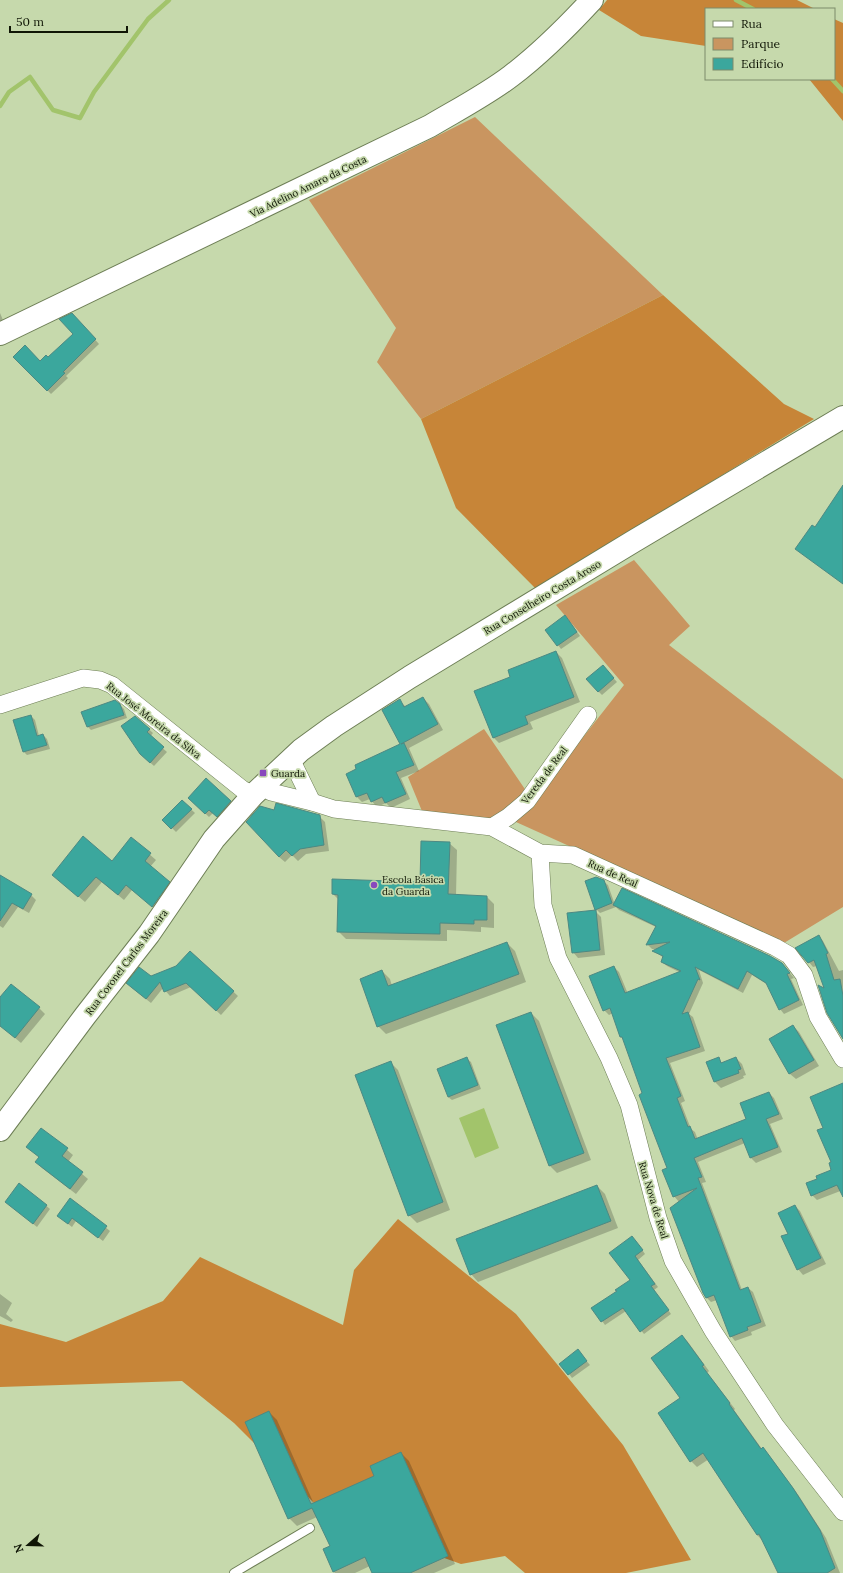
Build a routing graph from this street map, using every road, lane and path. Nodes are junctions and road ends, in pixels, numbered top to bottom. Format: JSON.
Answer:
{"nodes":[{"id":1,"x":592,"y":0,"type":"edge"},
{"id":2,"x":0,"y":334,"type":"edge"},
{"id":3,"x":843,"y":417,"type":"edge"},
{"id":4,"x":0,"y":705,"type":"edge"},
{"id":5,"x":588,"y":715,"type":"dead end"},
{"id":6,"x":291,"y":759,"type":"junction"},
{"id":7,"x":257,"y":791,"type":"junction"},
{"id":8,"x":312,"y":802,"type":"junction"},
{"id":9,"x":492,"y":827,"type":"junction"},
{"id":10,"x":540,"y":854,"type":"junction"},
{"id":11,"x":843,"y":1059,"type":"edge"},
{"id":12,"x":0,"y":1130,"type":"edge"},
{"id":13,"x":843,"y":1512,"type":"edge"},
{"id":14,"x":310,"y":1528,"type":"dead end"},
{"id":15,"x":234,"y":1573,"type":"edge"}],
"edges":[{"from":1,"to":2,"type":"main road","name":"Via Adelino Amaro da Costa"},
{"from":3,"to":6,"type":"main road","name":"Rua Conselheiro Costa Aroso"},
{"from":4,"to":7,"type":"street","name":"Rua José Moreira da Silva"},
{"from":5,"to":9,"type":"street","name":"Vereda de Real"},
{"from":6,"to":7,"type":"main road","name":"Rua Conselheiro Costa Aroso"},
{"from":6,"to":8,"type":"street"},
{"from":7,"to":8,"type":"street","name":"Rua de Real"},
{"from":7,"to":12,"type":"main road","name":"Rua Coronel Carlos Moreira"},
{"from":8,"to":9,"type":"street","name":"Rua de Real"},
{"from":9,"to":10,"type":"street","name":"Rua de Real"},
{"from":10,"to":11,"type":"street","name":"Rua de Real"},
{"from":10,"to":13,"type":"street","name":"Rua Nova de Real"},
{"from":14,"to":15,"type":"lane"}]}
